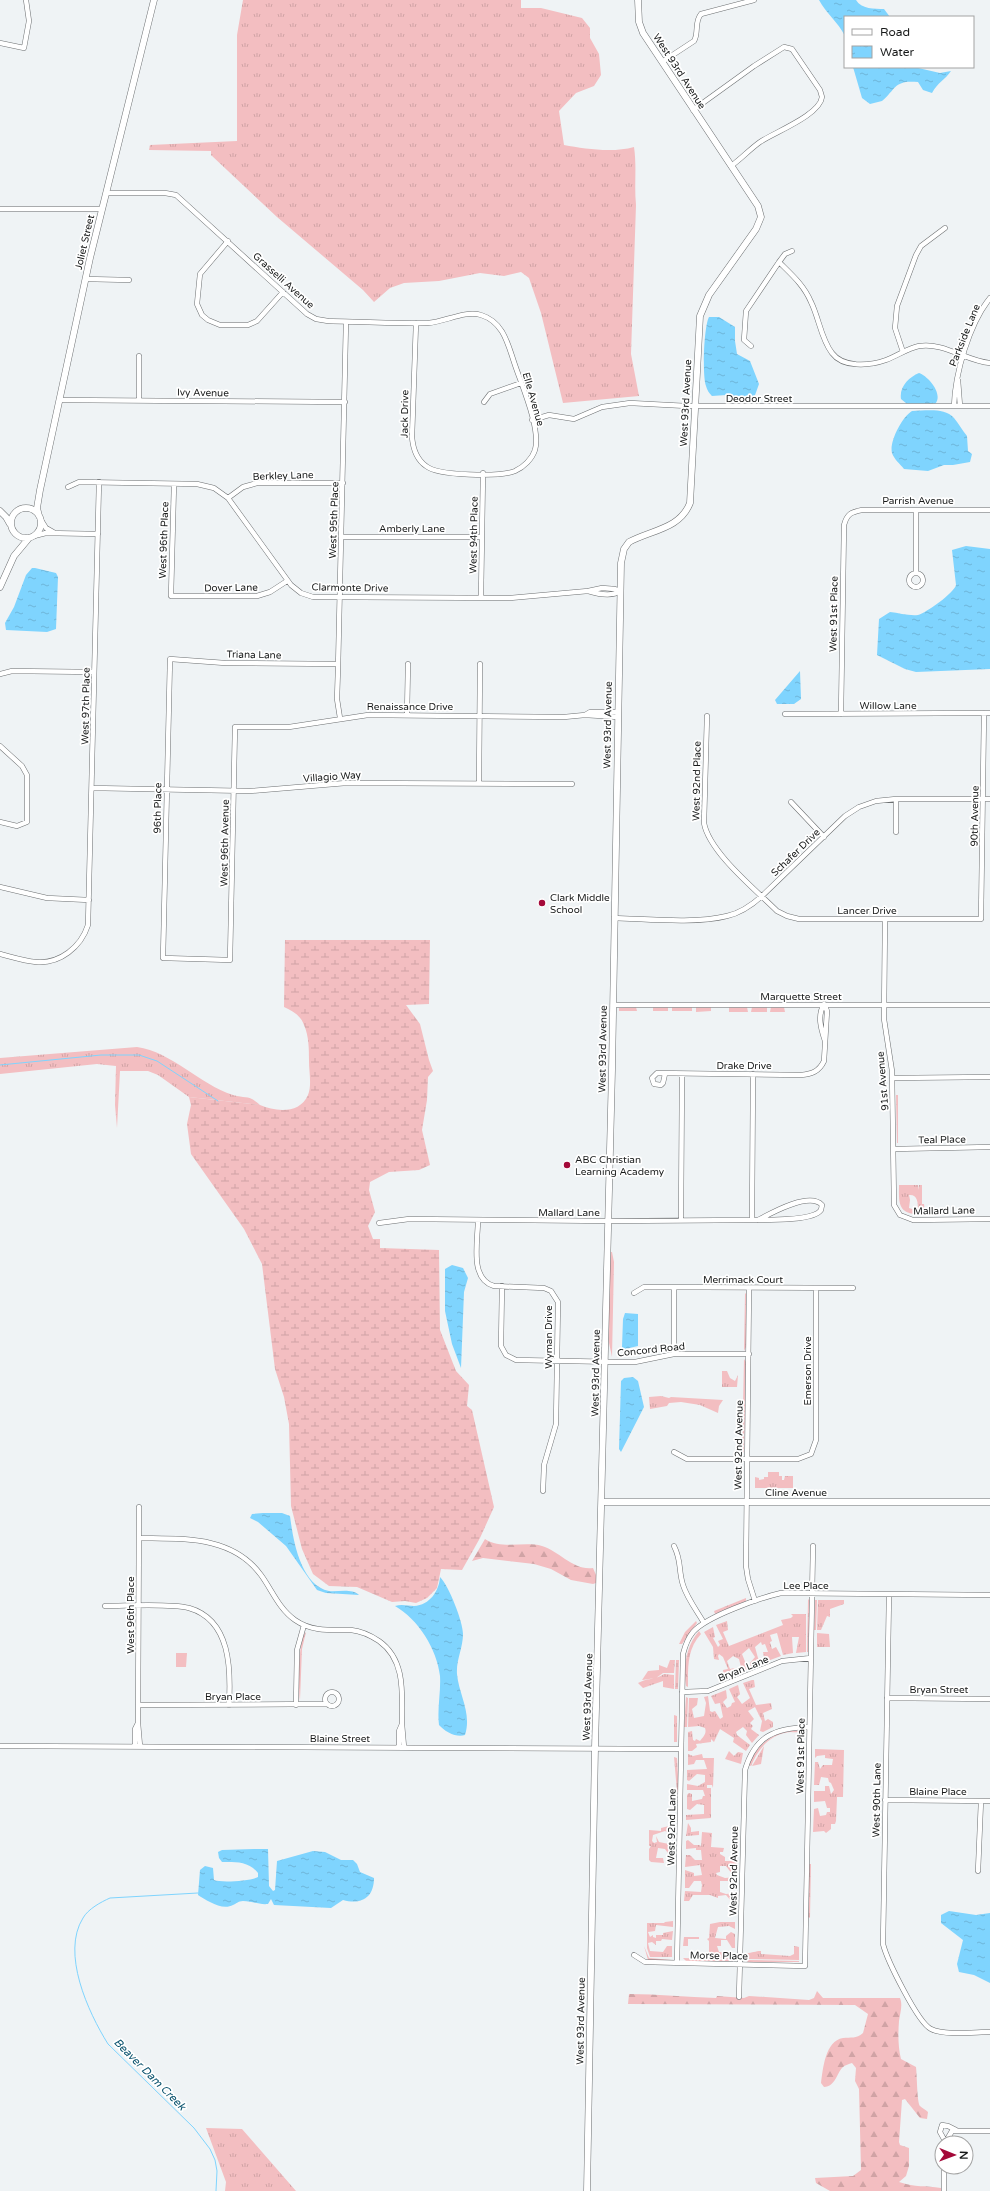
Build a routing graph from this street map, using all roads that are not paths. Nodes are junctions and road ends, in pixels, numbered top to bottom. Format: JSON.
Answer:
{"nodes":[{"id":1,"x":26,"y":0,"type":"edge"},
{"id":2,"x":154,"y":0,"type":"edge"},
{"id":3,"x":638,"y":0,"type":"edge"},
{"id":4,"x":754,"y":0,"type":"edge"},
{"id":5,"x":0,"y":43,"type":"edge"},
{"id":6,"x":662,"y":62,"type":"junction"},
{"id":7,"x":693,"y":110,"type":"junction"},
{"id":8,"x":731,"y":166,"type":"junction"},
{"id":9,"x":106,"y":193,"type":"junction"},
{"id":10,"x":0,"y":209,"type":"edge"},
{"id":11,"x":102,"y":210,"type":"junction"},
{"id":12,"x":945,"y":228,"type":"dead end"},
{"id":13,"x":228,"y":241,"type":"junction"},
{"id":14,"x":792,"y":251,"type":"dead end"},
{"id":15,"x":779,"y":262,"type":"junction"},
{"id":16,"x":86,"y":279,"type":"junction"},
{"id":17,"x":129,"y":280,"type":"dead end"},
{"id":18,"x":283,"y":292,"type":"junction"},
{"id":19,"x":990,"y":298,"type":"edge"},
{"id":20,"x":346,"y":322,"type":"junction"},
{"id":21,"x":494,"y":322,"type":"joint"},
{"id":22,"x":416,"y":323,"type":"junction"},
{"id":23,"x":751,"y":346,"type":"dead end"},
{"id":24,"x":903,"y":352,"type":"junction"},
{"id":25,"x":139,"y":356,"type":"dead end"},
{"id":26,"x":963,"y":356,"type":"junction"},
{"id":27,"x":990,"y":363,"type":"edge"},
{"id":28,"x":521,"y":383,"type":"junction"},
{"id":29,"x":60,"y":400,"type":"junction"},
{"id":30,"x":139,"y":400,"type":"junction"},
{"id":31,"x":345,"y":402,"type":"junction"},
{"id":32,"x":484,"y":402,"type":"dead end"},
{"id":33,"x":694,"y":406,"type":"junction"},
{"id":34,"x":957,"y":406,"type":"junction"},
{"id":35,"x":990,"y":406,"type":"edge"},
{"id":36,"x":532,"y":420,"type":"junction"},
{"id":37,"x":483,"y":474,"type":"junction"},
{"id":38,"x":99,"y":482,"type":"junction"},
{"id":39,"x":343,"y":483,"type":"junction"},
{"id":40,"x":174,"y":484,"type":"junction"},
{"id":41,"x":68,"y":487,"type":"dead end"},
{"id":42,"x":40,"y":490,"type":"junction"},
{"id":43,"x":228,"y":498,"type":"junction"},
{"id":44,"x":24,"y":508,"type":"junction"},
{"id":45,"x":17,"y":510,"type":"junction"},
{"id":46,"x":916,"y":510,"type":"junction"},
{"id":47,"x":990,"y":510,"type":"edge"},
{"id":48,"x":0,"y":511,"type":"edge"},
{"id":49,"x":847,"y":516,"type":"joint"},
{"id":50,"x":40,"y":518,"type":"junction"},
{"id":51,"x":10,"y":526,"type":"junction"},
{"id":52,"x":13,"y":533,"type":"junction"},
{"id":53,"x":55,"y":533,"type":"junction"},
{"id":54,"x":98,"y":534,"type":"junction"},
{"id":55,"x":32,"y":537,"type":"junction"},
{"id":56,"x":342,"y":537,"type":"junction"},
{"id":57,"x":482,"y":537,"type":"junction"},
{"id":58,"x":14,"y":556,"type":"junction"},
{"id":59,"x":916,"y":573,"type":"dead end"},
{"id":60,"x":288,"y":581,"type":"junction"},
{"id":61,"x":0,"y":587,"type":"edge"},
{"id":62,"x":620,"y":591,"type":"junction"},
{"id":63,"x":171,"y":596,"type":"joint"},
{"id":64,"x":340,"y":597,"type":"junction"},
{"id":65,"x":481,"y":598,"type":"junction"},
{"id":66,"x":170,"y":659,"type":"joint"},
{"id":67,"x":338,"y":664,"type":"junction"},
{"id":68,"x":408,"y":664,"type":"dead end"},
{"id":69,"x":480,"y":664,"type":"dead end"},
{"id":70,"x":94,"y":672,"type":"junction"},
{"id":71,"x":0,"y":674,"type":"edge"},
{"id":72,"x":984,"y":713,"type":"junction"},
{"id":73,"x":990,"y":713,"type":"edge"},
{"id":74,"x":618,"y":714,"type":"junction"},
{"id":75,"x":785,"y":714,"type":"dead end"},
{"id":76,"x":841,"y":714,"type":"junction"},
{"id":77,"x":407,"y":715,"type":"junction"},
{"id":78,"x":480,"y":716,"type":"junction"},
{"id":79,"x":707,"y":716,"type":"dead end"},
{"id":80,"x":340,"y":718,"type":"junction"},
{"id":81,"x":235,"y":727,"type":"joint"},
{"id":82,"x":0,"y":746,"type":"edge"},
{"id":83,"x":479,"y":783,"type":"junction"},
{"id":84,"x":572,"y":784,"type":"dead end"},
{"id":85,"x":92,"y":788,"type":"junction"},
{"id":86,"x":167,"y":789,"type":"junction"},
{"id":87,"x":234,"y":791,"type":"junction"},
{"id":88,"x":896,"y":799,"type":"junction"},
{"id":89,"x":983,"y":799,"type":"junction"},
{"id":90,"x":990,"y":799,"type":"edge"},
{"id":91,"x":791,"y":802,"type":"dead end"},
{"id":92,"x":0,"y":822,"type":"edge"},
{"id":93,"x":896,"y":832,"type":"dead end"},
{"id":94,"x":824,"y":837,"type":"junction"},
{"id":95,"x":0,"y":887,"type":"edge"},
{"id":96,"x":762,"y":896,"type":"junction"},
{"id":97,"x":90,"y":900,"type":"junction"},
{"id":98,"x":614,"y":918,"type":"junction"},
{"id":99,"x":885,"y":919,"type":"junction"},
{"id":100,"x":981,"y":919,"type":"joint"},
{"id":101,"x":0,"y":954,"type":"edge"},
{"id":102,"x":230,"y":960,"type":"joint"},
{"id":103,"x":824,"y":1004,"type":"junction"},
{"id":104,"x":613,"y":1005,"type":"junction"},
{"id":105,"x":884,"y":1005,"type":"junction"},
{"id":106,"x":990,"y":1005,"type":"edge"},
{"id":107,"x":665,"y":1074,"type":"dead end"},
{"id":108,"x":682,"y":1074,"type":"junction"},
{"id":109,"x":753,"y":1074,"type":"junction"},
{"id":110,"x":990,"y":1077,"type":"edge"},
{"id":111,"x":892,"y":1078,"type":"junction"},
{"id":112,"x":990,"y":1147,"type":"edge"},
{"id":113,"x":894,"y":1149,"type":"junction"},
{"id":114,"x":900,"y":1215,"type":"joint"},
{"id":115,"x":990,"y":1219,"type":"edge"},
{"id":116,"x":478,"y":1220,"type":"junction"},
{"id":117,"x":681,"y":1220,"type":"junction"},
{"id":118,"x":752,"y":1220,"type":"junction"},
{"id":119,"x":758,"y":1220,"type":"junction"},
{"id":120,"x":609,"y":1222,"type":"junction"},
{"id":121,"x":379,"y":1223,"type":"dead end"},
{"id":122,"x":502,"y":1286,"type":"junction"},
{"id":123,"x":674,"y":1288,"type":"junction"},
{"id":124,"x":750,"y":1288,"type":"junction"},
{"id":125,"x":816,"y":1288,"type":"junction"},
{"id":126,"x":853,"y":1288,"type":"dead end"},
{"id":127,"x":634,"y":1293,"type":"dead end"},
{"id":128,"x":674,"y":1354,"type":"junction"},
{"id":129,"x":749,"y":1354,"type":"junction"},
{"id":130,"x":557,"y":1362,"type":"junction"},
{"id":131,"x":605,"y":1362,"type":"junction"},
{"id":132,"x":674,"y":1452,"type":"dead end"},
{"id":133,"x":746,"y":1459,"type":"junction"},
{"id":134,"x":543,"y":1491,"type":"dead end"},
{"id":135,"x":602,"y":1502,"type":"junction"},
{"id":136,"x":746,"y":1502,"type":"junction"},
{"id":137,"x":990,"y":1502,"type":"edge"},
{"id":138,"x":139,"y":1507,"type":"dead end"},
{"id":139,"x":139,"y":1538,"type":"junction"},
{"id":140,"x":674,"y":1546,"type":"dead end"},
{"id":141,"x":813,"y":1546,"type":"dead end"},
{"id":142,"x":813,"y":1594,"type":"junction"},
{"id":143,"x":889,"y":1595,"type":"junction"},
{"id":144,"x":990,"y":1595,"type":"edge"},
{"id":145,"x":755,"y":1601,"type":"junction"},
{"id":146,"x":105,"y":1606,"type":"dead end"},
{"id":147,"x":139,"y":1606,"type":"junction"},
{"id":148,"x":704,"y":1623,"type":"junction"},
{"id":149,"x":304,"y":1625,"type":"junction"},
{"id":150,"x":811,"y":1658,"type":"junction"},
{"id":151,"x":682,"y":1692,"type":"junction"},
{"id":152,"x":887,"y":1698,"type":"junction"},
{"id":153,"x":990,"y":1698,"type":"edge"},
{"id":154,"x":327,"y":1704,"type":"dead end"},
{"id":155,"x":138,"y":1705,"type":"junction"},
{"id":156,"x":229,"y":1705,"type":"junction"},
{"id":157,"x":296,"y":1705,"type":"junction"},
{"id":158,"x":809,"y":1727,"type":"junction"},
{"id":159,"x":0,"y":1746,"type":"edge"},
{"id":160,"x":137,"y":1746,"type":"junction"},
{"id":161,"x":402,"y":1747,"type":"junction"},
{"id":162,"x":595,"y":1748,"type":"junction"},
{"id":163,"x":680,"y":1749,"type":"junction"},
{"id":164,"x":885,"y":1800,"type":"junction"},
{"id":165,"x":981,"y":1801,"type":"junction"},
{"id":166,"x":990,"y":1801,"type":"edge"},
{"id":167,"x":978,"y":1871,"type":"dead end"},
{"id":168,"x":634,"y":1955,"type":"dead end"},
{"id":169,"x":678,"y":1963,"type":"junction"},
{"id":170,"x":740,"y":1964,"type":"junction"},
{"id":171,"x":805,"y":1966,"type":"joint"},
{"id":172,"x":740,"y":1997,"type":"dead end"},
{"id":173,"x":990,"y":2032,"type":"edge"},
{"id":174,"x":956,"y":2130,"type":"junction"},
{"id":175,"x":990,"y":2131,"type":"edge"},
{"id":176,"x":942,"y":2135,"type":"edge"},
{"id":177,"x":948,"y":2135,"type":"edge"},
{"id":178,"x":944,"y":2175,"type":"edge"},
{"id":179,"x":587,"y":2191,"type":"edge"},
{"id":180,"x":944,"y":2191,"type":"edge"}],
"edges":[{"from":1,"to":5,"type":"street"},
{"from":2,"to":9,"type":"street","name":"Joliet Street"},
{"from":3,"to":6,"type":"street","name":"West 93rd Avenue"},
{"from":4,"to":6,"type":"street"},
{"from":6,"to":7,"type":"street","name":"West 93rd Avenue"},
{"from":7,"to":8,"type":"street","name":"West 93rd Avenue"},
{"from":7,"to":8,"type":"street"},
{"from":8,"to":33,"type":"street","name":"West 93rd Avenue"},
{"from":9,"to":11,"type":"street","name":"Joliet Street"},
{"from":9,"to":13,"type":"street","name":"Grasselli Avenue"},
{"from":10,"to":11,"type":"street"},
{"from":11,"to":16,"type":"street","name":"Joliet Street"},
{"from":12,"to":24,"type":"street"},
{"from":13,"to":18,"type":"street","name":"Grasselli Avenue"},
{"from":13,"to":18,"type":"street"},
{"from":14,"to":15,"type":"street"},
{"from":15,"to":23,"type":"street"},
{"from":15,"to":24,"type":"street"},
{"from":16,"to":17,"type":"street"},
{"from":16,"to":29,"type":"street","name":"Joliet Street"},
{"from":18,"to":20,"type":"street","name":"Grasselli Avenue"},
{"from":19,"to":26,"type":"street","name":"Parkside Lane"},
{"from":20,"to":22,"type":"street","name":"Grasselli Avenue"},
{"from":20,"to":31,"type":"street","name":"West 95th Place"},
{"from":21,"to":22,"type":"street","name":"Grasselli Avenue"},
{"from":21,"to":28,"type":"street","name":"Elle Avenue"},
{"from":22,"to":37,"type":"street","name":"Jack Drive"},
{"from":24,"to":26,"type":"street"},
{"from":25,"to":30,"type":"street"},
{"from":26,"to":27,"type":"street"},
{"from":26,"to":34,"type":"street","name":"Parkside Lane"},
{"from":28,"to":32,"type":"street"},
{"from":28,"to":36,"type":"street","name":"Elle Avenue"},
{"from":29,"to":30,"type":"street","name":"Ivy Avenue"},
{"from":29,"to":42,"type":"street","name":"Joliet Street"},
{"from":30,"to":31,"type":"street","name":"Ivy Avenue"},
{"from":31,"to":39,"type":"street","name":"West 95th Place"},
{"from":33,"to":34,"type":"street","name":"Deodor Street"},
{"from":33,"to":36,"type":"street","name":"Deodor Street"},
{"from":33,"to":62,"type":"street","name":"West 93rd Avenue"},
{"from":34,"to":35,"type":"street","name":"Deodor Street"},
{"from":36,"to":37,"type":"street","name":"Elle Avenue"},
{"from":37,"to":57,"type":"street","name":"West 94th Place"},
{"from":38,"to":40,"type":"street","name":"Clarmonte Drive"},
{"from":38,"to":41,"type":"street","name":"Clarmonte Drive"},
{"from":38,"to":54,"type":"street","name":"West 97th Place"},
{"from":39,"to":43,"type":"street","name":"Berkley Lane"},
{"from":39,"to":56,"type":"street","name":"West 95th Place"},
{"from":40,"to":43,"type":"street","name":"Clarmonte Drive"},
{"from":40,"to":63,"type":"street","name":"West 96th Place"},
{"from":42,"to":44,"type":"street","name":"Joliet Street"},
{"from":42,"to":50,"type":"street","name":"Joliet Street"},
{"from":43,"to":60,"type":"street","name":"Clarmonte Drive"},
{"from":44,"to":45,"type":"street"},
{"from":44,"to":50,"type":"street"},
{"from":45,"to":48,"type":"street"},
{"from":45,"to":51,"type":"street"},
{"from":46,"to":47,"type":"street","name":"Parrish Avenue"},
{"from":46,"to":49,"type":"street","name":"Parrish Avenue"},
{"from":46,"to":59,"type":"street"},
{"from":48,"to":51,"type":"street"},
{"from":49,"to":76,"type":"street","name":"West 91st Place"},
{"from":50,"to":53,"type":"street"},
{"from":50,"to":55,"type":"street"},
{"from":51,"to":52,"type":"street"},
{"from":52,"to":55,"type":"street"},
{"from":52,"to":58,"type":"street"},
{"from":53,"to":54,"type":"street"},
{"from":53,"to":55,"type":"street"},
{"from":54,"to":70,"type":"street","name":"West 97th Place"},
{"from":55,"to":58,"type":"street"},
{"from":56,"to":57,"type":"street","name":"Amberly Lane"},
{"from":56,"to":64,"type":"street","name":"West 95th Place"},
{"from":57,"to":65,"type":"street","name":"West 94th Place"},
{"from":58,"to":61,"type":"street"},
{"from":60,"to":63,"type":"street","name":"Dover Lane"},
{"from":60,"to":64,"type":"street","name":"Clarmonte Drive"},
{"from":62,"to":65,"type":"street","name":"Clarmonte Drive"},
{"from":62,"to":74,"type":"street","name":"West 93rd Avenue"},
{"from":64,"to":65,"type":"street","name":"Clarmonte Drive"},
{"from":64,"to":67,"type":"street","name":"West 95th Place"},
{"from":66,"to":67,"type":"street","name":"Triana Lane"},
{"from":66,"to":86,"type":"street","name":"96th Place"},
{"from":67,"to":80,"type":"street","name":"West 95th Place"},
{"from":68,"to":77,"type":"street"},
{"from":69,"to":78,"type":"street"},
{"from":70,"to":71,"type":"street"},
{"from":70,"to":85,"type":"street","name":"West 97th Place"},
{"from":72,"to":73,"type":"street","name":"Willow Lane"},
{"from":72,"to":76,"type":"street","name":"Willow Lane"},
{"from":72,"to":89,"type":"street","name":"90th Avenue"},
{"from":74,"to":78,"type":"street","name":"Renaissance Drive"},
{"from":74,"to":98,"type":"street","name":"West 93rd Avenue"},
{"from":75,"to":76,"type":"street","name":"Willow Lane"},
{"from":77,"to":78,"type":"street","name":"Renaissance Drive"},
{"from":77,"to":80,"type":"street","name":"Renaissance Drive"},
{"from":78,"to":83,"type":"street"},
{"from":79,"to":96,"type":"street","name":"West 92nd Place"},
{"from":80,"to":81,"type":"street","name":"Renaissance Drive"},
{"from":81,"to":87,"type":"street","name":"West 96th Avenue"},
{"from":82,"to":92,"type":"street"},
{"from":83,"to":84,"type":"street","name":"Villagio Way"},
{"from":83,"to":87,"type":"street","name":"Villagio Way"},
{"from":85,"to":86,"type":"street","name":"Villagio Way"},
{"from":85,"to":97,"type":"street","name":"West 97th Place"},
{"from":86,"to":87,"type":"street","name":"Villagio Way"},
{"from":86,"to":102,"type":"street","name":"96th Place"},
{"from":87,"to":102,"type":"street","name":"West 96th Avenue"},
{"from":88,"to":89,"type":"street","name":"Schafer Drive"},
{"from":88,"to":93,"type":"street"},
{"from":88,"to":94,"type":"street","name":"Schafer Drive"},
{"from":89,"to":90,"type":"street","name":"Schafer Drive"},
{"from":89,"to":100,"type":"street","name":"90th Avenue"},
{"from":91,"to":94,"type":"street"},
{"from":94,"to":96,"type":"street","name":"Schafer Drive"},
{"from":95,"to":97,"type":"street"},
{"from":96,"to":98,"type":"street","name":"Schafer Drive"},
{"from":96,"to":99,"type":"street","name":"Lancer Drive"},
{"from":97,"to":101,"type":"street","name":"West 97th Place"},
{"from":98,"to":104,"type":"street","name":"West 93rd Avenue"},
{"from":99,"to":100,"type":"street","name":"Lancer Drive"},
{"from":99,"to":105,"type":"street","name":"91st Avenue"},
{"from":103,"to":104,"type":"street","name":"Marquette Street"},
{"from":103,"to":105,"type":"street","name":"Marquette Street"},
{"from":103,"to":109,"type":"street","name":"Drake Drive"},
{"from":104,"to":120,"type":"street","name":"West 93rd Avenue"},
{"from":105,"to":106,"type":"street","name":"Marquette Street"},
{"from":105,"to":111,"type":"street","name":"91st Avenue"},
{"from":107,"to":108,"type":"street","name":"Drake Drive"},
{"from":108,"to":109,"type":"street","name":"Drake Drive"},
{"from":108,"to":117,"type":"street"},
{"from":109,"to":118,"type":"street"},
{"from":110,"to":111,"type":"street"},
{"from":111,"to":113,"type":"street","name":"91st Avenue"},
{"from":112,"to":113,"type":"street","name":"Teal Place"},
{"from":113,"to":114,"type":"street","name":"91st Avenue"},
{"from":114,"to":115,"type":"street","name":"Mallard Lane"},
{"from":116,"to":120,"type":"street","name":"Mallard Lane"},
{"from":116,"to":121,"type":"street","name":"Mallard Lane"},
{"from":116,"to":122,"type":"street","name":"Wyman Drive"},
{"from":117,"to":118,"type":"street","name":"Mallard Lane"},
{"from":117,"to":120,"type":"street","name":"Mallard Lane"},
{"from":118,"to":119,"type":"street","name":"Mallard Lane"},
{"from":119,"to":119,"type":"street","name":"Mallard Lane"},
{"from":120,"to":131,"type":"street","name":"West 93rd Avenue"},
{"from":122,"to":130,"type":"street","name":"Concord Road"},
{"from":122,"to":130,"type":"street","name":"Wyman Drive"},
{"from":123,"to":124,"type":"street","name":"Merrimack Court"},
{"from":123,"to":127,"type":"street","name":"Merrimack Court"},
{"from":123,"to":128,"type":"street"},
{"from":124,"to":125,"type":"street","name":"Merrimack Court"},
{"from":124,"to":129,"type":"street","name":"West 92nd Avenue"},
{"from":125,"to":126,"type":"street","name":"Merrimack Court"},
{"from":125,"to":133,"type":"street","name":"Emerson Drive"},
{"from":128,"to":129,"type":"street","name":"Concord Road"},
{"from":128,"to":131,"type":"street","name":"Concord Road"},
{"from":129,"to":133,"type":"street","name":"West 92nd Avenue"},
{"from":130,"to":131,"type":"street","name":"Concord Road"},
{"from":130,"to":134,"type":"street","name":"Wyman Drive"},
{"from":131,"to":135,"type":"street","name":"West 93rd Avenue"},
{"from":132,"to":133,"type":"street"},
{"from":133,"to":136,"type":"street","name":"West 92nd Avenue"},
{"from":135,"to":136,"type":"street","name":"Cline Avenue"},
{"from":135,"to":162,"type":"street","name":"West 93rd Avenue"},
{"from":136,"to":137,"type":"street","name":"Cline Avenue"},
{"from":136,"to":145,"type":"street","name":"West 92nd Avenue"},
{"from":138,"to":139,"type":"street","name":"West 96th Place"},
{"from":139,"to":147,"type":"street","name":"West 96th Place"},
{"from":139,"to":149,"type":"street"},
{"from":140,"to":148,"type":"street"},
{"from":141,"to":142,"type":"street","name":"West 91st Place"},
{"from":142,"to":143,"type":"street","name":"Lee Place"},
{"from":142,"to":145,"type":"street","name":"Lee Place"},
{"from":142,"to":150,"type":"street","name":"West 91st Place"},
{"from":143,"to":144,"type":"street","name":"Lee Place"},
{"from":143,"to":152,"type":"street","name":"West 90th Lane"},
{"from":145,"to":148,"type":"street","name":"Lee Place"},
{"from":146,"to":147,"type":"street"},
{"from":147,"to":155,"type":"street","name":"West 96th Place"},
{"from":147,"to":156,"type":"street"},
{"from":148,"to":151,"type":"street","name":"Lee Place"},
{"from":149,"to":157,"type":"street"},
{"from":149,"to":161,"type":"street"},
{"from":150,"to":151,"type":"street","name":"Bryan Lane"},
{"from":150,"to":158,"type":"street","name":"West 91st Place"},
{"from":151,"to":163,"type":"street","name":"West 92nd Lane"},
{"from":152,"to":153,"type":"street","name":"Bryan Street"},
{"from":152,"to":164,"type":"street","name":"West 90th Lane"},
{"from":154,"to":157,"type":"street","name":"Bryan Place"},
{"from":155,"to":156,"type":"street","name":"Bryan Place"},
{"from":155,"to":160,"type":"street","name":"West 96th Place"},
{"from":156,"to":157,"type":"street","name":"Bryan Place"},
{"from":158,"to":170,"type":"street","name":"West 92nd Avenue"},
{"from":158,"to":171,"type":"street","name":"West 91st Place"},
{"from":159,"to":160,"type":"street","name":"Blaine Street"},
{"from":160,"to":161,"type":"street","name":"Blaine Street"},
{"from":161,"to":162,"type":"street","name":"Blaine Street"},
{"from":162,"to":163,"type":"street","name":"Blaine Street"},
{"from":162,"to":179,"type":"street","name":"West 93rd Avenue"},
{"from":163,"to":169,"type":"street","name":"West 92nd Lane"},
{"from":164,"to":165,"type":"street","name":"Blaine Place"},
{"from":164,"to":173,"type":"street","name":"West 90th Lane"},
{"from":165,"to":166,"type":"street","name":"Blaine Place"},
{"from":165,"to":167,"type":"street"},
{"from":168,"to":169,"type":"street","name":"Morse Place"},
{"from":169,"to":170,"type":"street","name":"Morse Place"},
{"from":170,"to":171,"type":"street","name":"Morse Place"},
{"from":170,"to":172,"type":"street","name":"West 92nd Avenue"},
{"from":174,"to":175,"type":"street"},
{"from":174,"to":176,"type":"street"},
{"from":174,"to":177,"type":"street"},
{"from":178,"to":180,"type":"street"}]}
